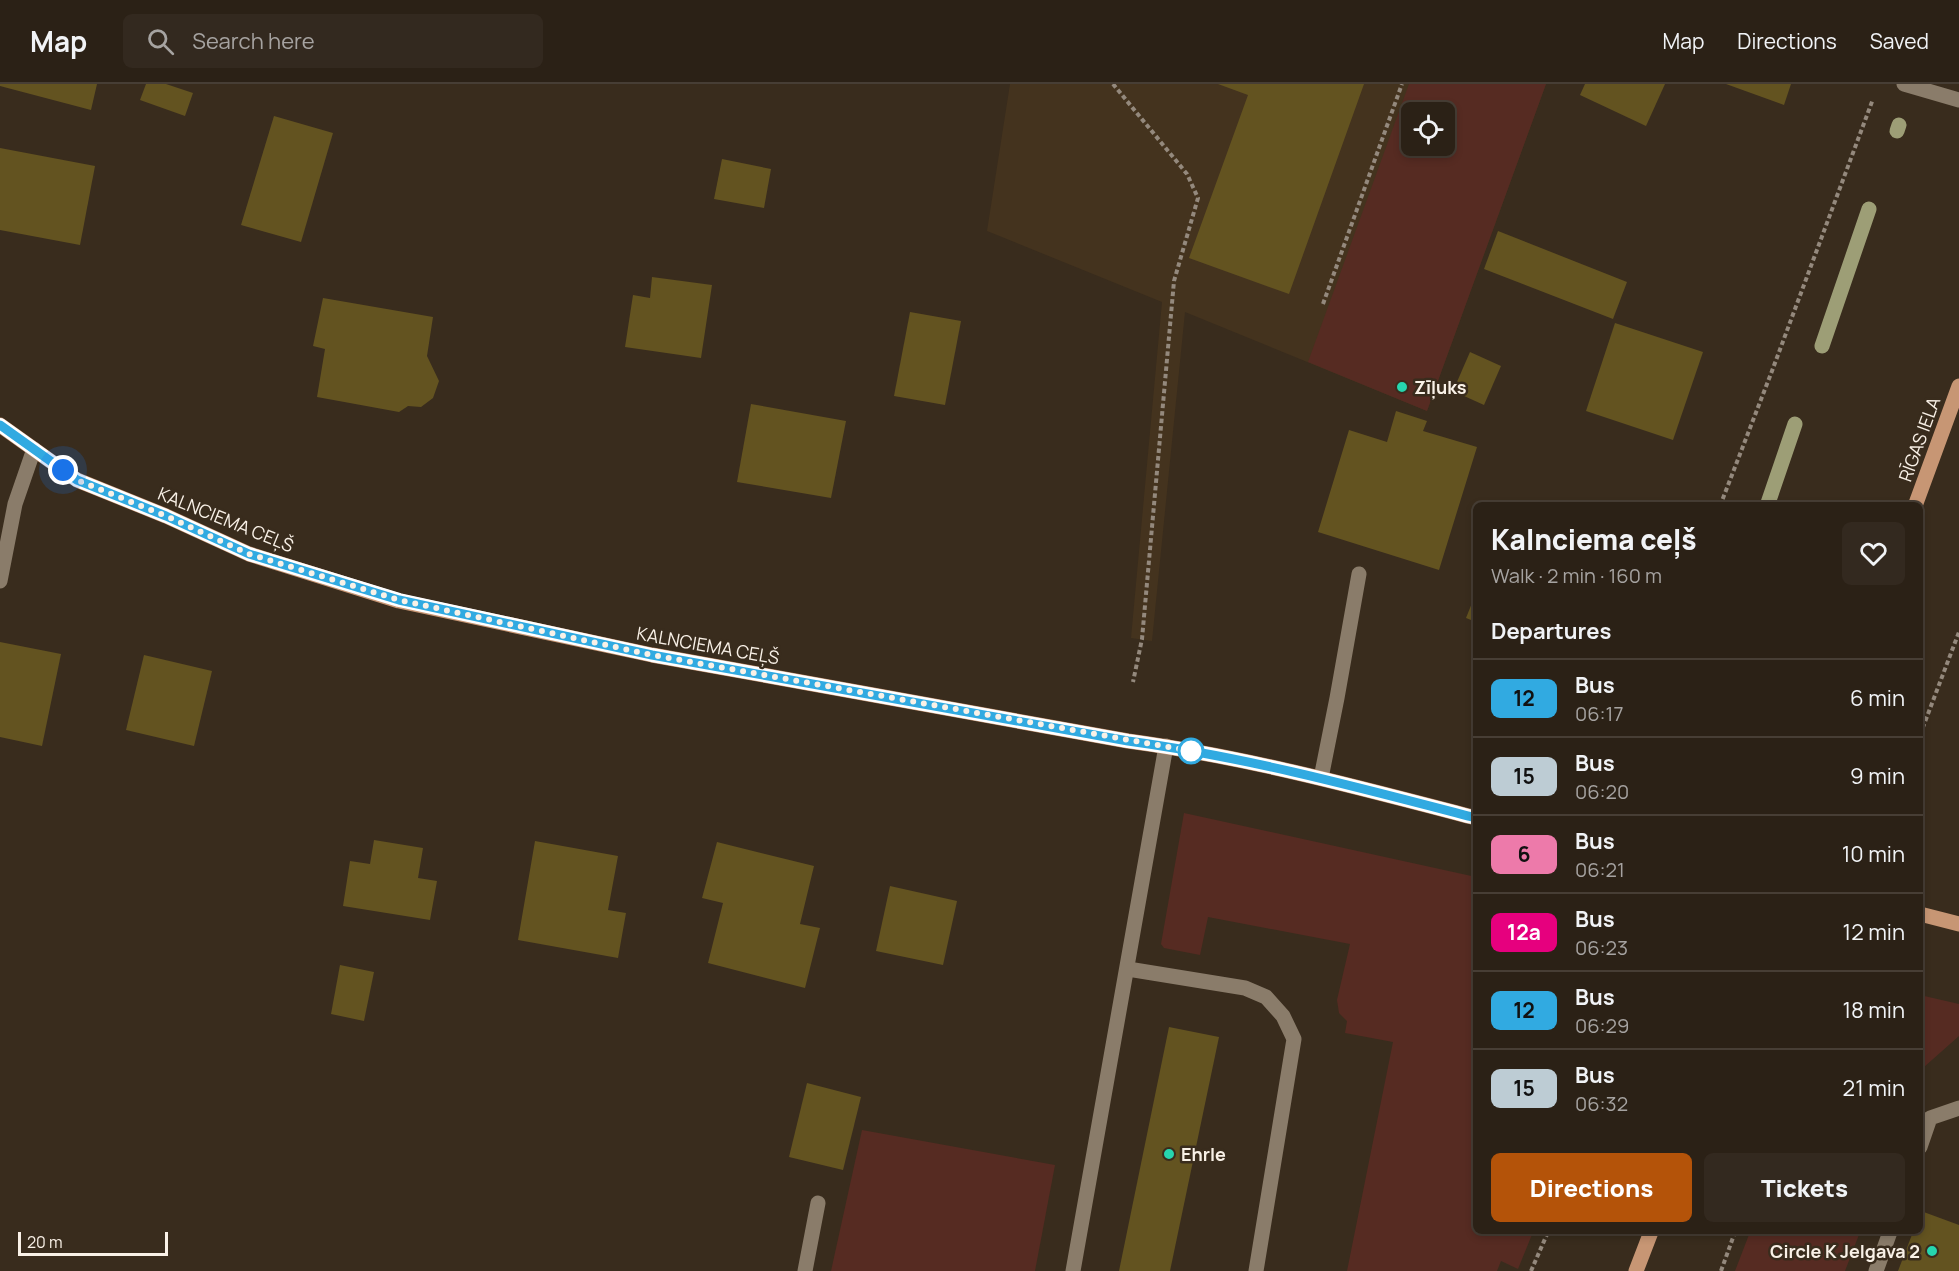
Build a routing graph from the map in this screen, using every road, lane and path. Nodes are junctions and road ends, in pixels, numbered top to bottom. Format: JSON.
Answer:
{"nodes":[{"id":1,"x":1113,"y":84,"type":"edge"},
{"id":2,"x":1402,"y":84,"type":"edge"},
{"id":3,"x":1904,"y":84,"type":"edge"},
{"id":4,"x":1874,"y":94,"type":"dead end"},
{"id":5,"x":1959,"y":100,"type":"edge"},
{"id":6,"x":1323,"y":304,"type":"dead end"},
{"id":7,"x":1959,"y":386,"type":"edge"},
{"id":8,"x":0,"y":425,"type":"edge"},
{"id":9,"x":34,"y":449,"type":"junction"},
{"id":10,"x":1722,"y":502,"type":"edge"},
{"id":11,"x":1916,"y":502,"type":"edge"},
{"id":12,"x":1359,"y":574,"type":"dead end"},
{"id":13,"x":0,"y":581,"type":"edge"},
{"id":14,"x":1959,"y":632,"type":"edge"},
{"id":15,"x":1133,"y":682,"type":"dead end"},
{"id":16,"x":1923,"y":727,"type":"edge"},
{"id":17,"x":1166,"y":746,"type":"junction"},
{"id":18,"x":1321,"y":778,"type":"junction"},
{"id":19,"x":1473,"y":817,"type":"edge"},
{"id":20,"x":1923,"y":915,"type":"edge"},
{"id":21,"x":1959,"y":924,"type":"edge"},
{"id":22,"x":1128,"y":969,"type":"junction"},
{"id":23,"x":1959,"y":1108,"type":"edge"},
{"id":24,"x":1923,"y":1138,"type":"edge"},
{"id":25,"x":818,"y":1203,"type":"dead end"},
{"id":26,"x":1547,"y":1234,"type":"edge"},
{"id":27,"x":1650,"y":1234,"type":"edge"},
{"id":28,"x":1734,"y":1234,"type":"edge"},
{"id":29,"x":1889,"y":1234,"type":"edge"},
{"id":30,"x":806,"y":1271,"type":"edge"},
{"id":31,"x":1073,"y":1271,"type":"edge"},
{"id":32,"x":1256,"y":1271,"type":"edge"},
{"id":33,"x":1531,"y":1271,"type":"edge"},
{"id":34,"x":1636,"y":1271,"type":"edge"},
{"id":35,"x":1721,"y":1271,"type":"edge"},
{"id":36,"x":1876,"y":1271,"type":"edge"}],
"edges":[{"from":1,"to":15,"type":"path"},
{"from":2,"to":6,"type":"path"},
{"from":3,"to":5,"type":"lane"},
{"from":4,"to":10,"type":"path"},
{"from":7,"to":11,"type":"main road","name":"RĪGAS IELA"},
{"from":8,"to":9,"type":"main road","name":"KALNCIEMA CEĻŠ"},
{"from":9,"to":13,"type":"lane"},
{"from":9,"to":17,"type":"main road","name":"KALNCIEMA CEĻŠ"},
{"from":12,"to":18,"type":"lane"},
{"from":14,"to":16,"type":"path"},
{"from":17,"to":18,"type":"main road","name":"KALNCIEMA CEĻŠ"},
{"from":17,"to":22,"type":"lane"},
{"from":18,"to":19,"type":"main road","name":"KALNCIEMA CEĻŠ"},
{"from":20,"to":21,"type":"main road"},
{"from":22,"to":31,"type":"lane"},
{"from":22,"to":32,"type":"lane"},
{"from":23,"to":24,"type":"lane"},
{"from":25,"to":30,"type":"lane"},
{"from":26,"to":33,"type":"path"},
{"from":27,"to":34,"type":"main road"},
{"from":28,"to":35,"type":"path"},
{"from":29,"to":36,"type":"lane"}]}
